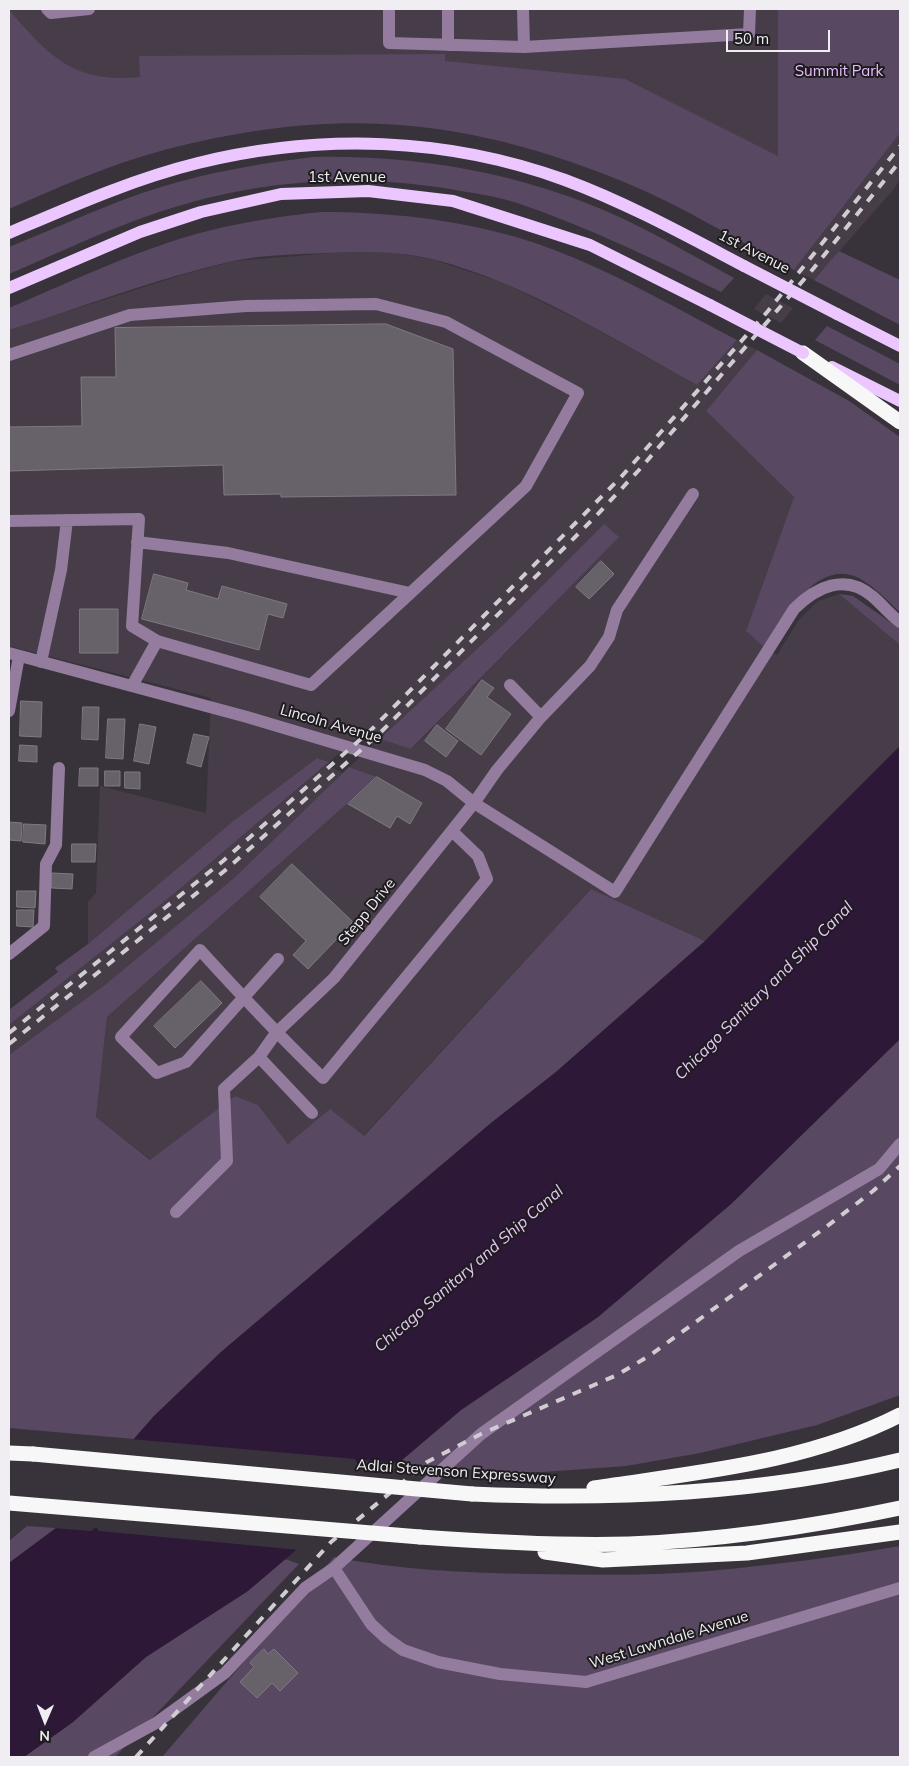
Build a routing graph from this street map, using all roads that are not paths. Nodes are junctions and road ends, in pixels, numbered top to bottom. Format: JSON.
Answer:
{"nodes":[{"id":1,"x":47,"y":9,"type":"edge"},
{"id":2,"x":89,"y":9,"type":"edge"},
{"id":3,"x":389,"y":9,"type":"edge"},
{"id":4,"x":448,"y":9,"type":"edge"},
{"id":5,"x":523,"y":9,"type":"edge"},
{"id":6,"x":750,"y":9,"type":"edge"},
{"id":7,"x":448,"y":45,"type":"junction"},
{"id":8,"x":524,"y":47,"type":"junction"},
{"id":9,"x":9,"y":233,"type":"edge"},
{"id":10,"x":9,"y":288,"type":"edge"},
{"id":11,"x":900,"y":346,"type":"edge"},
{"id":12,"x":803,"y":353,"type":"junction"},
{"id":13,"x":9,"y":355,"type":"edge"},
{"id":14,"x":900,"y":401,"type":"edge"},
{"id":15,"x":900,"y":422,"type":"edge"},
{"id":16,"x":693,"y":494,"type":"dead end"},
{"id":17,"x":67,"y":520,"type":"junction"},
{"id":18,"x":9,"y":521,"type":"edge"},
{"id":19,"x":137,"y":542,"type":"junction"},
{"id":20,"x":410,"y":593,"type":"junction"},
{"id":21,"x":900,"y":622,"type":"edge"},
{"id":22,"x":157,"y":641,"type":"junction"},
{"id":23,"x":14,"y":654,"type":"edge"},
{"id":24,"x":41,"y":662,"type":"junction"},
{"id":25,"x":510,"y":685,"type":"dead end"},
{"id":26,"x":132,"y":686,"type":"junction"},
{"id":27,"x":10,"y":692,"type":"edge"},
{"id":28,"x":9,"y":711,"type":"edge"},
{"id":29,"x":541,"y":717,"type":"junction"},
{"id":30,"x":59,"y":768,"type":"dead end"},
{"id":31,"x":474,"y":802,"type":"junction"},
{"id":32,"x":452,"y":831,"type":"junction"},
{"id":33,"x":9,"y":954,"type":"edge"},
{"id":34,"x":278,"y":958,"type":"dead end"},
{"id":35,"x":243,"y":998,"type":"junction"},
{"id":36,"x":276,"y":1033,"type":"junction"},
{"id":37,"x":259,"y":1056,"type":"junction"},
{"id":38,"x":312,"y":1113,"type":"dead end"},
{"id":39,"x":900,"y":1144,"type":"edge"},
{"id":40,"x":176,"y":1212,"type":"dead end"},
{"id":41,"x":900,"y":1415,"type":"edge"},
{"id":42,"x":9,"y":1453,"type":"edge"},
{"id":43,"x":900,"y":1460,"type":"edge"},
{"id":44,"x":537,"y":1496,"type":"junction"},
{"id":45,"x":9,"y":1503,"type":"edge"},
{"id":46,"x":900,"y":1508,"type":"edge"},
{"id":47,"x":900,"y":1532,"type":"edge"},
{"id":48,"x":477,"y":1541,"type":"junction"},
{"id":49,"x":334,"y":1568,"type":"junction"},
{"id":50,"x":900,"y":1588,"type":"edge"},
{"id":51,"x":94,"y":1757,"type":"edge"}],
"edges":[{"from":1,"to":2,"type":"street"},
{"from":3,"to":7,"type":"street"},
{"from":4,"to":7,"type":"street"},
{"from":5,"to":8,"type":"street"},
{"from":6,"to":8,"type":"street"},
{"from":7,"to":8,"type":"street"},
{"from":9,"to":11,"type":"main road","name":"1st Avenue","bridge":true},
{"from":10,"to":12,"type":"main road","name":"1st Avenue","bridge":true},
{"from":12,"to":14,"type":"main road"},
{"from":12,"to":15,"type":"highway"},
{"from":13,"to":20,"type":"street"},
{"from":16,"to":29,"type":"street","name":"Stepp Drive"},
{"from":17,"to":18,"type":"street"},
{"from":17,"to":19,"type":"street"},
{"from":17,"to":24,"type":"street"},
{"from":19,"to":20,"type":"street"},
{"from":19,"to":22,"type":"street"},
{"from":20,"to":22,"type":"street"},
{"from":21,"to":31,"type":"street","name":"Lincoln Avenue"},
{"from":22,"to":26,"type":"street"},
{"from":23,"to":24,"type":"street","name":"Lincoln Avenue"},
{"from":23,"to":27,"type":"street"},
{"from":24,"to":26,"type":"street","name":"Lincoln Avenue"},
{"from":25,"to":29,"type":"street"},
{"from":26,"to":31,"type":"street","name":"Lincoln Avenue"},
{"from":27,"to":28,"type":"street"},
{"from":29,"to":31,"type":"street","name":"Stepp Drive"},
{"from":30,"to":33,"type":"street"},
{"from":31,"to":32,"type":"street","name":"Stepp Drive"},
{"from":32,"to":36,"type":"street","name":"Stepp Drive"},
{"from":32,"to":36,"type":"street"},
{"from":34,"to":35,"type":"street"},
{"from":35,"to":35,"type":"street"},
{"from":35,"to":36,"type":"street"},
{"from":36,"to":37,"type":"street","name":"Stepp Drive"},
{"from":37,"to":38,"type":"street"},
{"from":37,"to":40,"type":"street","name":"Stepp Drive"},
{"from":39,"to":49,"type":"street"},
{"from":41,"to":44,"type":"highway"},
{"from":42,"to":44,"type":"highway","name":"Adlai Stevenson Expressway","bridge":true},
{"from":43,"to":44,"type":"highway","name":"Adlai Stevenson Expressway"},
{"from":45,"to":48,"type":"highway","bridge":true},
{"from":46,"to":48,"type":"highway"},
{"from":47,"to":48,"type":"highway"},
{"from":49,"to":50,"type":"street","name":"West Lawndale Avenue"},
{"from":49,"to":51,"type":"street"}]}
